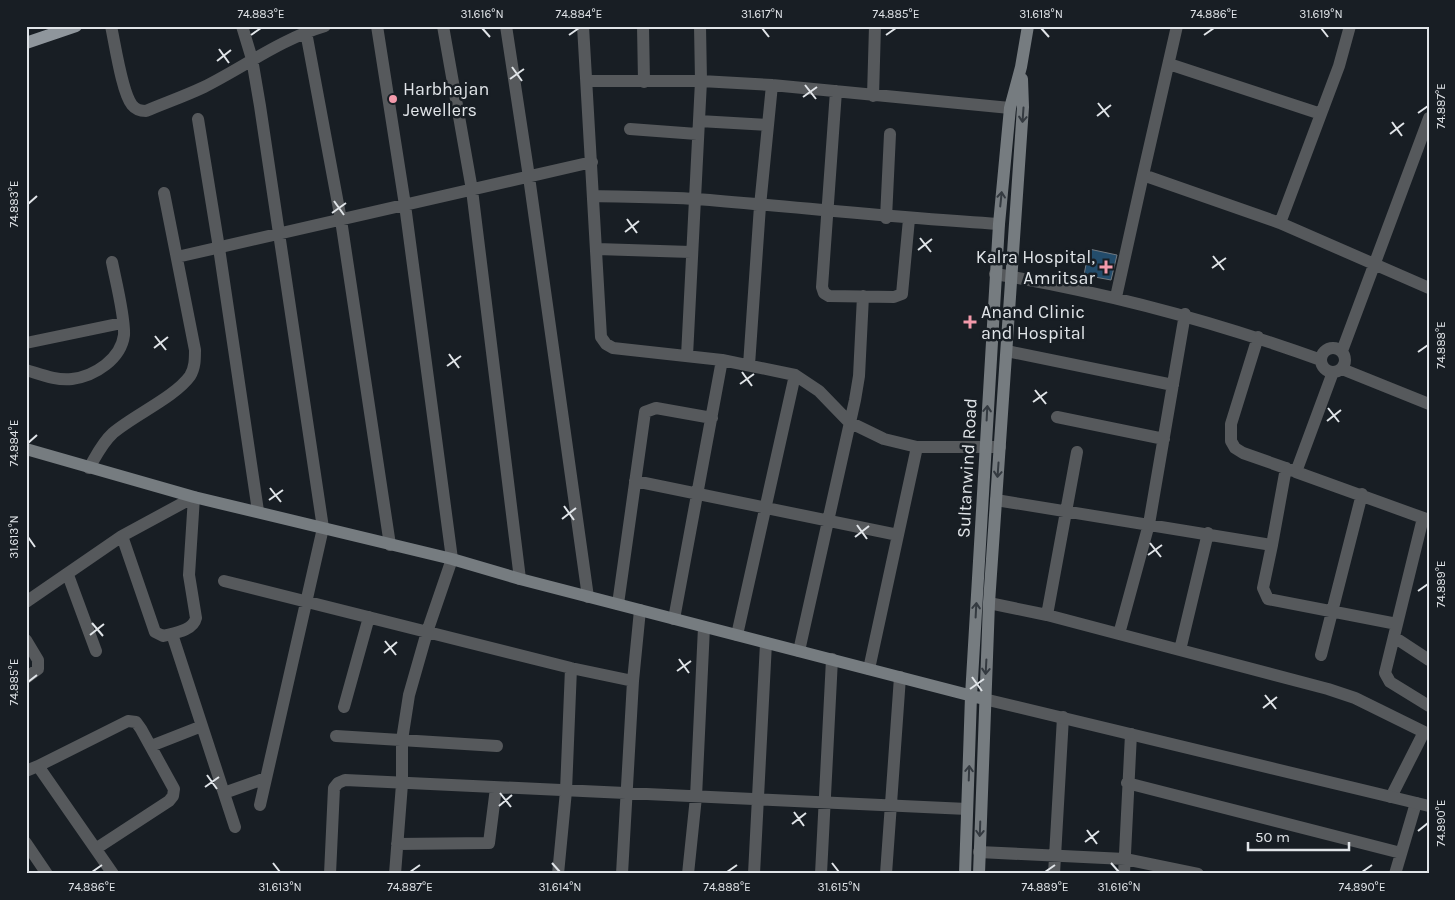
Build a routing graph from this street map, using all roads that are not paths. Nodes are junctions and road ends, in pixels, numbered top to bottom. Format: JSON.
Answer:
{"nodes":[{"id":1,"x":76,"y":26,"type":"edge"},
{"id":2,"x":110,"y":26,"type":"edge"},
{"id":3,"x":242,"y":26,"type":"edge"},
{"id":4,"x":325,"y":26,"type":"edge"},
{"id":5,"x":377,"y":26,"type":"edge"},
{"id":6,"x":443,"y":26,"type":"edge"},
{"id":7,"x":506,"y":26,"type":"edge"},
{"id":8,"x":582,"y":26,"type":"edge"},
{"id":9,"x":643,"y":26,"type":"edge"},
{"id":10,"x":700,"y":26,"type":"edge"},
{"id":11,"x":875,"y":26,"type":"edge"},
{"id":12,"x":1028,"y":26,"type":"edge"},
{"id":13,"x":1177,"y":26,"type":"edge"},
{"id":14,"x":1350,"y":26,"type":"edge"},
{"id":15,"x":306,"y":32,"type":"junction"},
{"id":16,"x":26,"y":42,"type":"edge"},
{"id":17,"x":252,"y":59,"type":"junction"},
{"id":18,"x":1169,"y":64,"type":"junction"},
{"id":19,"x":1021,"y":67,"type":"junction"},
{"id":20,"x":587,"y":81,"type":"junction"},
{"id":21,"x":701,"y":81,"type":"junction"},
{"id":22,"x":644,"y":82,"type":"junction"},
{"id":23,"x":772,"y":85,"type":"junction"},
{"id":24,"x":836,"y":91,"type":"junction"},
{"id":25,"x":873,"y":96,"type":"junction"},
{"id":26,"x":1010,"y":108,"type":"junction"},
{"id":27,"x":1322,"y":114,"type":"junction"},
{"id":28,"x":1429,"y":118,"type":"edge"},
{"id":29,"x":198,"y":119,"type":"dead end"},
{"id":30,"x":768,"y":124,"type":"junction"},
{"id":31,"x":698,"y":127,"type":"junction"},
{"id":32,"x":630,"y":129,"type":"dead end"},
{"id":33,"x":890,"y":134,"type":"dead end"},
{"id":34,"x":592,"y":162,"type":"junction"},
{"id":35,"x":1143,"y":175,"type":"junction"},
{"id":36,"x":530,"y":177,"type":"junction"},
{"id":37,"x":472,"y":190,"type":"junction"},
{"id":38,"x":164,"y":193,"type":"dead end"},
{"id":39,"x":594,"y":196,"type":"junction"},
{"id":40,"x":695,"y":199,"type":"junction"},
{"id":41,"x":405,"y":206,"type":"junction"},
{"id":42,"x":760,"y":206,"type":"junction"},
{"id":43,"x":829,"y":210,"type":"junction"},
{"id":44,"x":886,"y":218,"type":"junction"},
{"id":45,"x":909,"y":219,"type":"junction"},
{"id":46,"x":341,"y":220,"type":"junction"},
{"id":47,"x":1280,"y":223,"type":"junction"},
{"id":48,"x":999,"y":224,"type":"junction"},
{"id":49,"x":279,"y":234,"type":"junction"},
{"id":50,"x":219,"y":248,"type":"junction"},
{"id":51,"x":597,"y":249,"type":"junction"},
{"id":52,"x":691,"y":252,"type":"junction"},
{"id":53,"x":176,"y":257,"type":"junction"},
{"id":54,"x":112,"y":262,"type":"dead end"},
{"id":55,"x":1373,"y":264,"type":"junction"},
{"id":56,"x":995,"y":274,"type":"junction"},
{"id":57,"x":1013,"y":277,"type":"junction"},
{"id":58,"x":1429,"y":288,"type":"edge"},
{"id":59,"x":863,"y":296,"type":"junction"},
{"id":60,"x":1116,"y":297,"type":"junction"},
{"id":61,"x":1185,"y":314,"type":"junction"},
{"id":62,"x":122,"y":323,"type":"junction"},
{"id":63,"x":1258,"y":337,"type":"junction"},
{"id":64,"x":26,"y":343,"type":"edge"},
{"id":65,"x":1007,"y":351,"type":"junction"},
{"id":66,"x":1342,"y":351,"type":"junction"},
{"id":67,"x":687,"y":356,"type":"junction"},
{"id":68,"x":722,"y":360,"type":"junction"},
{"id":69,"x":1321,"y":360,"type":"junction"},
{"id":70,"x":748,"y":364,"type":"junction"},
{"id":71,"x":26,"y":370,"type":"edge"},
{"id":72,"x":1338,"y":370,"type":"junction"},
{"id":73,"x":795,"y":375,"type":"junction"},
{"id":74,"x":1173,"y":385,"type":"junction"},
{"id":75,"x":1429,"y":404,"type":"edge"},
{"id":76,"x":1057,"y":417,"type":"dead end"},
{"id":77,"x":712,"y":418,"type":"junction"},
{"id":78,"x":849,"y":422,"type":"junction"},
{"id":79,"x":1164,"y":439,"type":"junction"},
{"id":80,"x":917,"y":447,"type":"junction"},
{"id":81,"x":985,"y":447,"type":"junction"},
{"id":82,"x":1000,"y":447,"type":"junction"},
{"id":83,"x":26,"y":449,"type":"edge"},
{"id":84,"x":1077,"y":452,"type":"dead end"},
{"id":85,"x":89,"y":468,"type":"junction"},
{"id":86,"x":1291,"y":470,"type":"junction"},
{"id":87,"x":635,"y":481,"type":"junction"},
{"id":88,"x":698,"y":493,"type":"junction"},
{"id":89,"x":1362,"y":494,"type":"junction"},
{"id":90,"x":194,"y":497,"type":"junction"},
{"id":91,"x":996,"y":500,"type":"junction"},
{"id":92,"x":766,"y":507,"type":"junction"},
{"id":93,"x":258,"y":511,"type":"junction"},
{"id":94,"x":1067,"y":511,"type":"junction"},
{"id":95,"x":1426,"y":519,"type":"edge"},
{"id":96,"x":828,"y":521,"type":"junction"},
{"id":97,"x":1149,"y":524,"type":"junction"},
{"id":98,"x":323,"y":528,"type":"junction"},
{"id":99,"x":1208,"y":533,"type":"junction"},
{"id":100,"x":898,"y":535,"type":"junction"},
{"id":101,"x":122,"y":536,"type":"junction"},
{"id":102,"x":1272,"y":545,"type":"junction"},
{"id":103,"x":390,"y":546,"type":"junction"},
{"id":104,"x":452,"y":559,"type":"junction"},
{"id":105,"x":68,"y":575,"type":"junction"},
{"id":106,"x":520,"y":579,"type":"junction"},
{"id":107,"x":224,"y":581,"type":"dead end"},
{"id":108,"x":588,"y":597,"type":"junction"},
{"id":109,"x":26,"y":602,"type":"edge"},
{"id":110,"x":307,"y":603,"type":"junction"},
{"id":111,"x":989,"y":603,"type":"junction"},
{"id":112,"x":618,"y":604,"type":"junction"},
{"id":113,"x":640,"y":610,"type":"junction"},
{"id":114,"x":1333,"y":611,"type":"junction"},
{"id":115,"x":1048,"y":615,"type":"junction"},
{"id":116,"x":369,"y":617,"type":"junction"},
{"id":117,"x":674,"y":619,"type":"junction"},
{"id":118,"x":704,"y":626,"type":"junction"},
{"id":119,"x":1396,"y":630,"type":"junction"},
{"id":120,"x":427,"y":632,"type":"junction"},
{"id":121,"x":172,"y":634,"type":"junction"},
{"id":122,"x":1119,"y":634,"type":"junction"},
{"id":123,"x":737,"y":635,"type":"junction"},
{"id":124,"x":26,"y":640,"type":"edge"},
{"id":125,"x":766,"y":643,"type":"junction"},
{"id":126,"x":1180,"y":650,"type":"junction"},
{"id":127,"x":96,"y":651,"type":"dead end"},
{"id":128,"x":800,"y":651,"type":"junction"},
{"id":129,"x":1321,"y":655,"type":"dead end"},
{"id":130,"x":832,"y":660,"type":"junction"},
{"id":131,"x":1429,"y":660,"type":"edge"},
{"id":132,"x":571,"y":668,"type":"junction"},
{"id":133,"x":869,"y":669,"type":"junction"},
{"id":134,"x":900,"y":677,"type":"junction"},
{"id":135,"x":26,"y":678,"type":"edge"},
{"id":136,"x":633,"y":681,"type":"junction"},
{"id":137,"x":971,"y":696,"type":"junction"},
{"id":138,"x":984,"y":699,"type":"junction"},
{"id":139,"x":1429,"y":706,"type":"edge"},
{"id":140,"x":344,"y":707,"type":"dead end"},
{"id":141,"x":1063,"y":717,"type":"junction"},
{"id":142,"x":202,"y":726,"type":"junction"},
{"id":143,"x":1426,"y":726,"type":"edge"},
{"id":144,"x":1131,"y":734,"type":"junction"},
{"id":145,"x":336,"y":736,"type":"dead end"},
{"id":146,"x":402,"y":740,"type":"junction"},
{"id":147,"x":151,"y":746,"type":"junction"},
{"id":148,"x":497,"y":746,"type":"dead end"},
{"id":149,"x":32,"y":768,"type":"edge"},
{"id":150,"x":266,"y":778,"type":"junction"},
{"id":151,"x":1127,"y":783,"type":"junction"},
{"id":152,"x":402,"y":784,"type":"junction"},
{"id":153,"x":496,"y":788,"type":"junction"},
{"id":154,"x":566,"y":791,"type":"junction"},
{"id":155,"x":224,"y":793,"type":"junction"},
{"id":156,"x":626,"y":794,"type":"junction"},
{"id":157,"x":696,"y":797,"type":"junction"},
{"id":158,"x":1391,"y":797,"type":"junction"},
{"id":159,"x":759,"y":800,"type":"junction"},
{"id":160,"x":826,"y":802,"type":"junction"},
{"id":161,"x":1423,"y":804,"type":"edge"},
{"id":162,"x":260,"y":805,"type":"dead end"},
{"id":163,"x":891,"y":805,"type":"junction"},
{"id":164,"x":967,"y":809,"type":"junction"},
{"id":165,"x":235,"y":827,"type":"dead end"},
{"id":166,"x":26,"y":843,"type":"edge"},
{"id":167,"x":397,"y":844,"type":"junction"},
{"id":168,"x":97,"y":848,"type":"junction"},
{"id":169,"x":979,"y":852,"type":"junction"},
{"id":170,"x":1401,"y":853,"type":"junction"},
{"id":171,"x":1054,"y":855,"type":"junction"},
{"id":172,"x":1125,"y":859,"type":"junction"},
{"id":173,"x":47,"y":874,"type":"edge"},
{"id":174,"x":113,"y":874,"type":"edge"},
{"id":175,"x":330,"y":874,"type":"edge"},
{"id":176,"x":396,"y":874,"type":"edge"},
{"id":177,"x":558,"y":874,"type":"edge"},
{"id":178,"x":622,"y":874,"type":"edge"},
{"id":179,"x":688,"y":874,"type":"edge"},
{"id":180,"x":754,"y":874,"type":"edge"},
{"id":181,"x":821,"y":874,"type":"edge"},
{"id":182,"x":886,"y":874,"type":"edge"},
{"id":183,"x":965,"y":874,"type":"edge"},
{"id":184,"x":979,"y":874,"type":"edge"},
{"id":185,"x":1054,"y":874,"type":"edge"},
{"id":186,"x":1124,"y":874,"type":"edge"},
{"id":187,"x":1196,"y":874,"type":"edge"},
{"id":188,"x":1395,"y":874,"type":"edge"}],
"edges":[{"from":1,"to":16,"type":"main road"},
{"from":2,"to":17,"type":"street"},
{"from":3,"to":17,"type":"street"},
{"from":4,"to":15,"type":"street"},
{"from":5,"to":41,"type":"street"},
{"from":6,"to":37,"type":"street"},
{"from":7,"to":36,"type":"street"},
{"from":8,"to":20,"type":"street"},
{"from":9,"to":22,"type":"street"},
{"from":10,"to":21,"type":"street"},
{"from":11,"to":25,"type":"street"},
{"from":12,"to":19,"type":"main road","name":"Sultanwind Road"},
{"from":13,"to":18,"type":"street"},
{"from":14,"to":27,"type":"street"},
{"from":15,"to":17,"type":"street"},
{"from":15,"to":46,"type":"street"},
{"from":17,"to":49,"type":"street"},
{"from":18,"to":27,"type":"street"},
{"from":18,"to":35,"type":"street"},
{"from":19,"to":26,"type":"main road","name":"Sultanwind Road"},
{"from":19,"to":57,"type":"main road","name":"Sultanwind Road","one_way":true},
{"from":20,"to":22,"type":"street"},
{"from":20,"to":34,"type":"street"},
{"from":21,"to":22,"type":"street"},
{"from":21,"to":23,"type":"street"},
{"from":21,"to":31,"type":"street"},
{"from":23,"to":24,"type":"street"},
{"from":23,"to":30,"type":"street"},
{"from":24,"to":25,"type":"street"},
{"from":24,"to":43,"type":"street"},
{"from":25,"to":26,"type":"street"},
{"from":48,"to":26,"type":"main road","name":"Sultanwind Road","one_way":true},
{"from":27,"to":47,"type":"street"},
{"from":28,"to":55,"type":"street"},
{"from":29,"to":50,"type":"street"},
{"from":30,"to":31,"type":"street"},
{"from":30,"to":42,"type":"street"},
{"from":31,"to":32,"type":"street"},
{"from":31,"to":40,"type":"street"},
{"from":33,"to":44,"type":"street"},
{"from":34,"to":36,"type":"street"},
{"from":34,"to":39,"type":"street"},
{"from":35,"to":47,"type":"street"},
{"from":35,"to":60,"type":"street"},
{"from":36,"to":37,"type":"street"},
{"from":36,"to":108,"type":"street"},
{"from":37,"to":41,"type":"street"},
{"from":37,"to":106,"type":"street"},
{"from":38,"to":53,"type":"street"},
{"from":39,"to":40,"type":"street"},
{"from":39,"to":51,"type":"street"},
{"from":40,"to":42,"type":"street"},
{"from":40,"to":52,"type":"street"},
{"from":41,"to":46,"type":"street"},
{"from":41,"to":104,"type":"street"},
{"from":42,"to":43,"type":"street"},
{"from":42,"to":70,"type":"street"},
{"from":43,"to":44,"type":"street"},
{"from":43,"to":59,"type":"street"},
{"from":44,"to":45,"type":"street"},
{"from":45,"to":48,"type":"street"},
{"from":45,"to":59,"type":"street"},
{"from":46,"to":49,"type":"street"},
{"from":46,"to":103,"type":"street"},
{"from":47,"to":55,"type":"street"},
{"from":48,"to":56,"type":"main road","name":"Sultanwind Road"},
{"from":49,"to":50,"type":"street"},
{"from":49,"to":98,"type":"street"},
{"from":50,"to":53,"type":"street"},
{"from":50,"to":93,"type":"street"},
{"from":51,"to":52,"type":"street"},
{"from":51,"to":67,"type":"street"},
{"from":52,"to":67,"type":"street"},
{"from":53,"to":85,"type":"street"},
{"from":54,"to":62,"type":"street"},
{"from":55,"to":58,"type":"street"},
{"from":55,"to":66,"type":"street"},
{"from":56,"to":57,"type":"street"},
{"from":81,"to":56,"type":"main road","name":"Sultanwind Road","one_way":true},
{"from":57,"to":60,"type":"street"},
{"from":57,"to":65,"type":"main road","name":"Sultanwind Road"},
{"from":59,"to":78,"type":"street"},
{"from":60,"to":61,"type":"street"},
{"from":61,"to":63,"type":"street"},
{"from":61,"to":74,"type":"street"},
{"from":62,"to":64,"type":"street"},
{"from":62,"to":71,"type":"street"},
{"from":63,"to":69,"type":"street"},
{"from":63,"to":86,"type":"street"},
{"from":65,"to":74,"type":"street"},
{"from":65,"to":82,"type":"main road","name":"Sultanwind Road"},
{"from":66,"to":69,"type":"street"},
{"from":66,"to":72,"type":"street"},
{"from":67,"to":68,"type":"street"},
{"from":68,"to":70,"type":"street"},
{"from":68,"to":77,"type":"street"},
{"from":69,"to":72,"type":"street"},
{"from":70,"to":73,"type":"street"},
{"from":72,"to":75,"type":"street"},
{"from":72,"to":86,"type":"street"},
{"from":73,"to":78,"type":"street"},
{"from":73,"to":92,"type":"street"},
{"from":74,"to":79,"type":"street"},
{"from":76,"to":79,"type":"street"},
{"from":77,"to":87,"type":"street"},
{"from":77,"to":88,"type":"street"},
{"from":78,"to":80,"type":"street"},
{"from":78,"to":96,"type":"street"},
{"from":79,"to":97,"type":"street"},
{"from":80,"to":81,"type":"street"},
{"from":80,"to":100,"type":"street"},
{"from":81,"to":82,"type":"street"},
{"from":137,"to":81,"type":"main road","name":"Sultanwind Road","one_way":true},
{"from":82,"to":91,"type":"main road","name":"Sultanwind Road","one_way":true},
{"from":83,"to":85,"type":"main road"},
{"from":84,"to":94,"type":"street"},
{"from":85,"to":90,"type":"main road"},
{"from":86,"to":89,"type":"street"},
{"from":86,"to":102,"type":"street"},
{"from":87,"to":88,"type":"street"},
{"from":87,"to":112,"type":"street"},
{"from":88,"to":92,"type":"street"},
{"from":88,"to":117,"type":"street"},
{"from":89,"to":95,"type":"street"},
{"from":89,"to":114,"type":"street"},
{"from":90,"to":93,"type":"main road"},
{"from":90,"to":101,"type":"street"},
{"from":90,"to":121,"type":"street"},
{"from":91,"to":94,"type":"street"},
{"from":91,"to":111,"type":"main road","name":"Sultanwind Road"},
{"from":92,"to":96,"type":"street"},
{"from":92,"to":123,"type":"street"},
{"from":93,"to":98,"type":"main road"},
{"from":94,"to":97,"type":"street"},
{"from":94,"to":115,"type":"street"},
{"from":95,"to":119,"type":"street"},
{"from":96,"to":100,"type":"street"},
{"from":96,"to":128,"type":"street"},
{"from":97,"to":99,"type":"street"},
{"from":97,"to":122,"type":"street"},
{"from":98,"to":103,"type":"main road"},
{"from":98,"to":110,"type":"street"},
{"from":99,"to":102,"type":"street"},
{"from":99,"to":126,"type":"street"},
{"from":100,"to":133,"type":"street"},
{"from":101,"to":105,"type":"street"},
{"from":101,"to":121,"type":"street"},
{"from":102,"to":114,"type":"street"},
{"from":103,"to":104,"type":"main road"},
{"from":104,"to":106,"type":"main road"},
{"from":104,"to":120,"type":"street"},
{"from":105,"to":109,"type":"street"},
{"from":105,"to":127,"type":"street"},
{"from":106,"to":108,"type":"main road"},
{"from":107,"to":110,"type":"street"},
{"from":108,"to":112,"type":"main road"},
{"from":110,"to":116,"type":"street"},
{"from":110,"to":150,"type":"street"},
{"from":111,"to":115,"type":"street"},
{"from":111,"to":138,"type":"main road","name":"Sultanwind Road","one_way":true},
{"from":112,"to":113,"type":"main road"},
{"from":113,"to":117,"type":"main road"},
{"from":113,"to":136,"type":"street"},
{"from":114,"to":119,"type":"street"},
{"from":114,"to":129,"type":"street"},
{"from":115,"to":122,"type":"street"},
{"from":116,"to":120,"type":"street"},
{"from":116,"to":140,"type":"street"},
{"from":117,"to":118,"type":"main road"},
{"from":118,"to":123,"type":"main road"},
{"from":118,"to":157,"type":"street"},
{"from":119,"to":131,"type":"street"},
{"from":119,"to":139,"type":"street"},
{"from":120,"to":132,"type":"street"},
{"from":120,"to":146,"type":"street"},
{"from":121,"to":142,"type":"street"},
{"from":122,"to":126,"type":"street"},
{"from":123,"to":125,"type":"main road"},
{"from":124,"to":135,"type":"street"},
{"from":125,"to":128,"type":"main road"},
{"from":125,"to":159,"type":"street"},
{"from":126,"to":143,"type":"street"},
{"from":128,"to":130,"type":"main road"},
{"from":130,"to":133,"type":"main road"},
{"from":130,"to":160,"type":"street"},
{"from":132,"to":136,"type":"street"},
{"from":132,"to":154,"type":"street"},
{"from":133,"to":134,"type":"main road"},
{"from":134,"to":137,"type":"main road"},
{"from":134,"to":163,"type":"street"},
{"from":136,"to":156,"type":"street"},
{"from":137,"to":138,"type":"main road"},
{"from":164,"to":137,"type":"main road","name":"Sultanwind Road","one_way":true},
{"from":138,"to":141,"type":"street"},
{"from":138,"to":169,"type":"main road","name":"Sultanwind Road","one_way":true},
{"from":141,"to":144,"type":"street"},
{"from":141,"to":171,"type":"street"},
{"from":142,"to":147,"type":"street"},
{"from":142,"to":155,"type":"street"},
{"from":143,"to":158,"type":"street"},
{"from":144,"to":151,"type":"street"},
{"from":144,"to":158,"type":"street"},
{"from":145,"to":146,"type":"street"},
{"from":146,"to":148,"type":"street"},
{"from":146,"to":152,"type":"street"},
{"from":147,"to":149,"type":"street"},
{"from":147,"to":168,"type":"street"},
{"from":149,"to":168,"type":"street"},
{"from":150,"to":155,"type":"street"},
{"from":150,"to":162,"type":"street"},
{"from":151,"to":170,"type":"street"},
{"from":151,"to":172,"type":"street"},
{"from":152,"to":153,"type":"street"},
{"from":152,"to":167,"type":"street"},
{"from":152,"to":175,"type":"street"},
{"from":153,"to":154,"type":"street"},
{"from":153,"to":167,"type":"street"},
{"from":154,"to":156,"type":"street"},
{"from":154,"to":177,"type":"street"},
{"from":155,"to":165,"type":"street"},
{"from":156,"to":157,"type":"street"},
{"from":156,"to":178,"type":"street"},
{"from":157,"to":159,"type":"street"},
{"from":157,"to":179,"type":"street"},
{"from":158,"to":161,"type":"street"},
{"from":159,"to":160,"type":"street"},
{"from":159,"to":180,"type":"street"},
{"from":160,"to":163,"type":"street"},
{"from":160,"to":181,"type":"street"},
{"from":161,"to":170,"type":"street"},
{"from":163,"to":164,"type":"street"},
{"from":163,"to":182,"type":"street"},
{"from":164,"to":183,"type":"main road","name":"Sultanwind Road"},
{"from":166,"to":173,"type":"street"},
{"from":167,"to":176,"type":"street"},
{"from":168,"to":174,"type":"street"},
{"from":169,"to":171,"type":"street"},
{"from":169,"to":184,"type":"main road","name":"Sultanwind Road"},
{"from":170,"to":188,"type":"street"},
{"from":171,"to":172,"type":"street"},
{"from":171,"to":185,"type":"street"},
{"from":172,"to":186,"type":"street"},
{"from":172,"to":187,"type":"street"}]}
